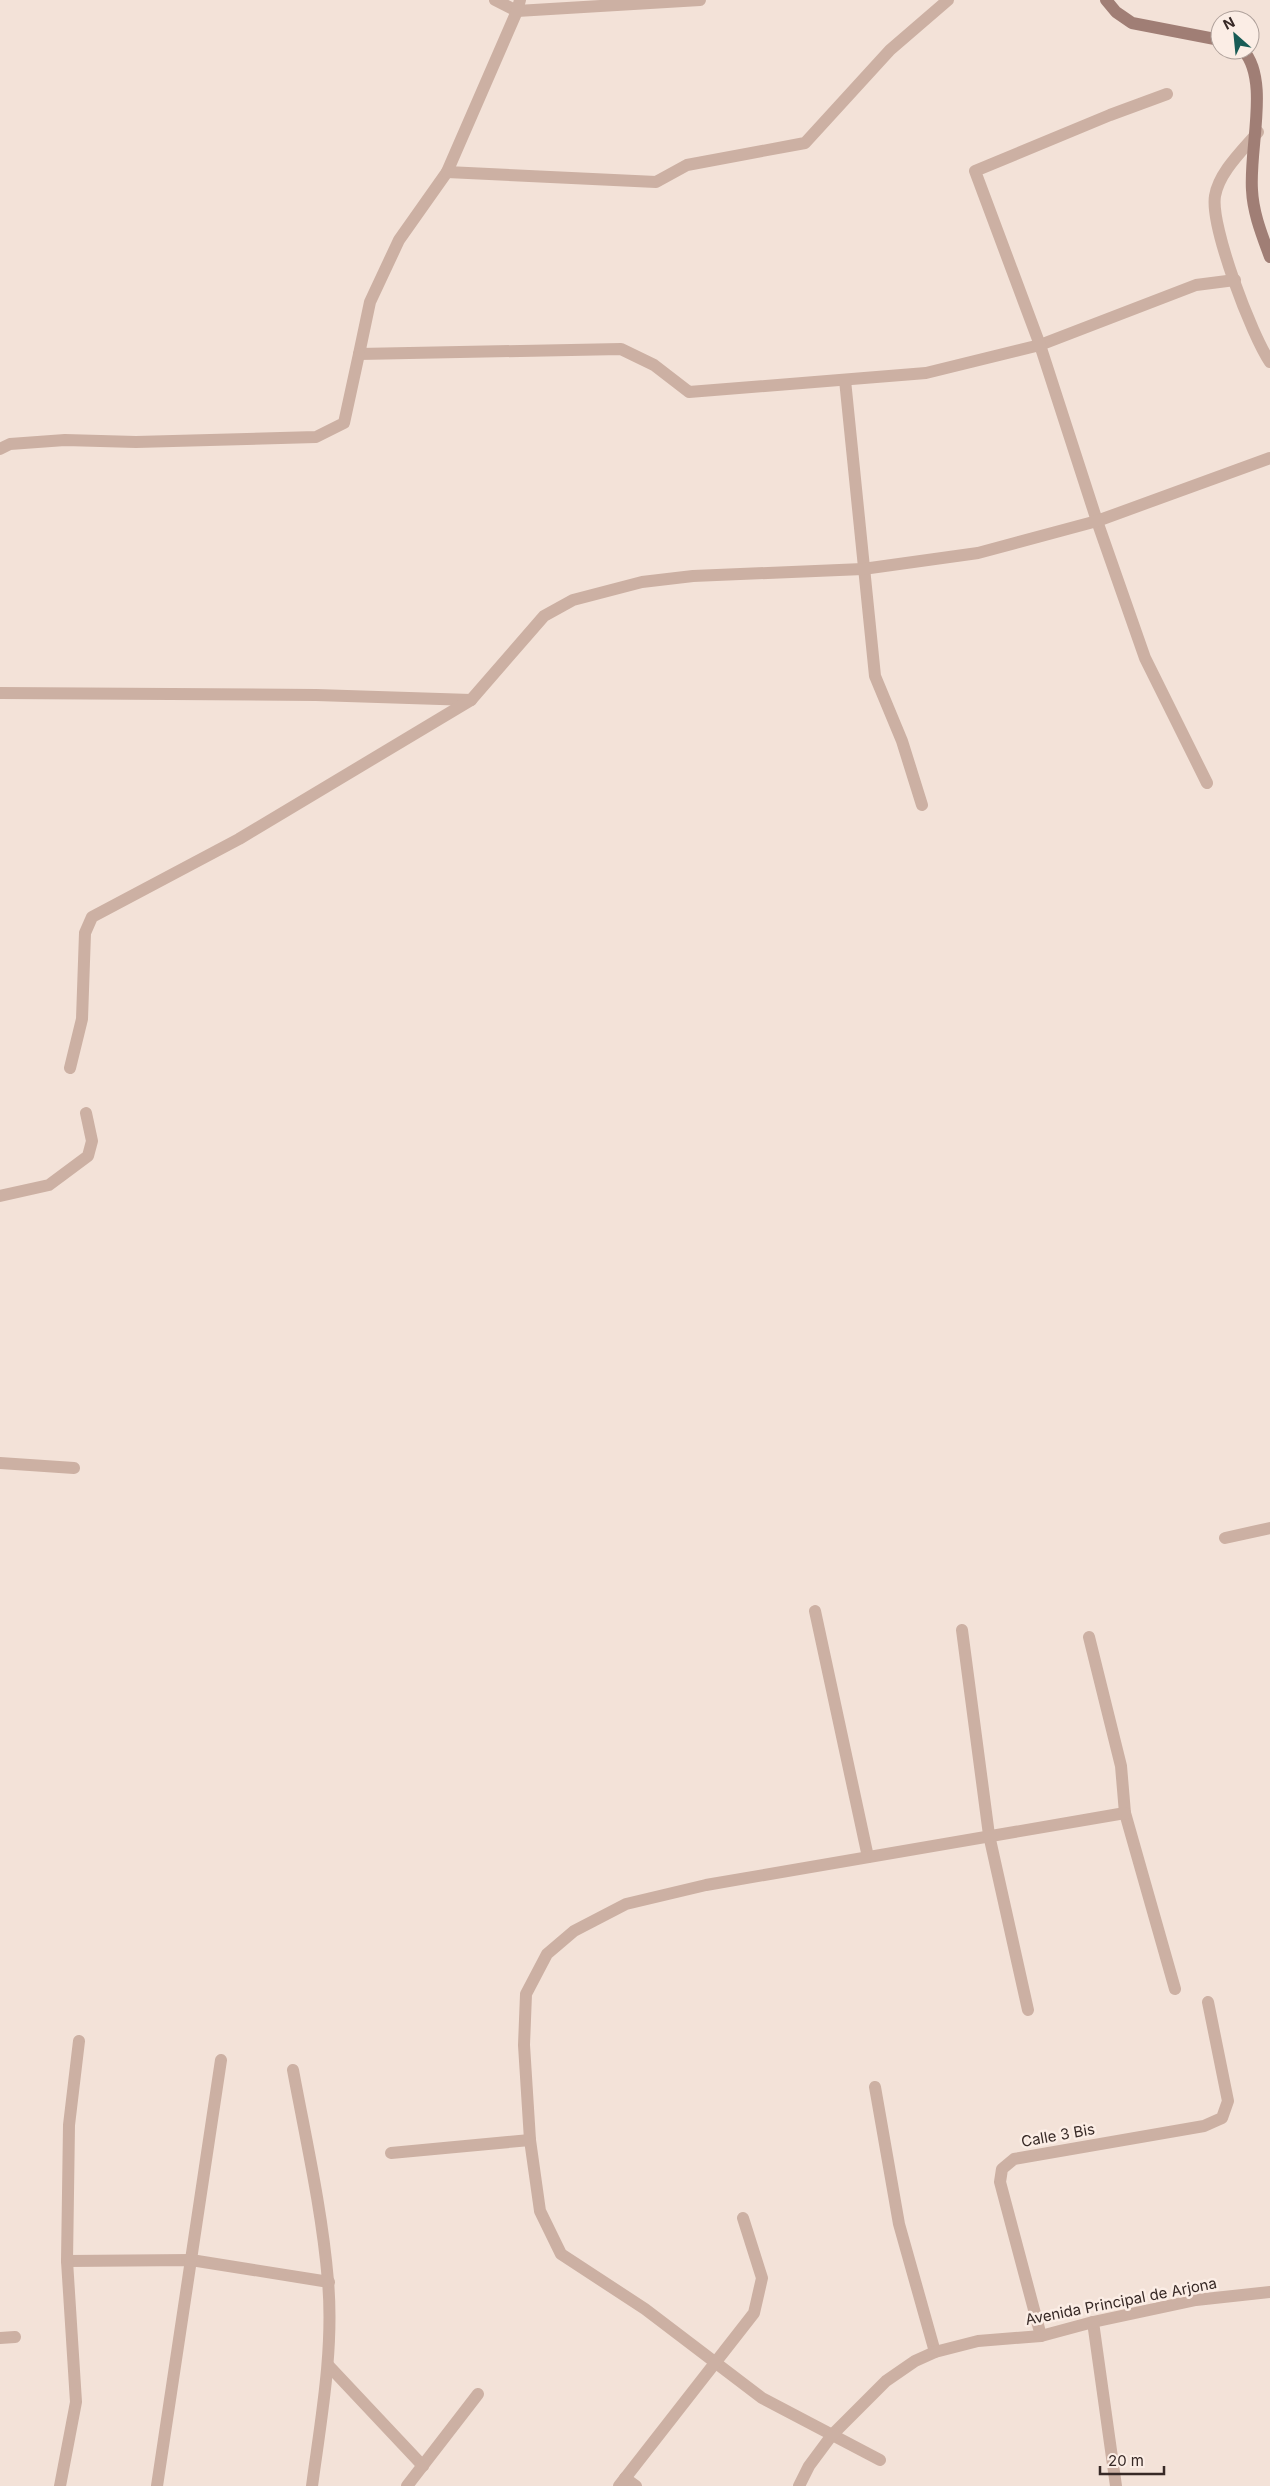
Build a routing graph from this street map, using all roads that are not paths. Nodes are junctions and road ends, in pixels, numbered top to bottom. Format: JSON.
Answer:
{"nodes":[{"id":1,"x":495,"y":0,"type":"edge"},
{"id":2,"x":700,"y":0,"type":"edge"},
{"id":3,"x":948,"y":0,"type":"edge"},
{"id":4,"x":1106,"y":0,"type":"edge"},
{"id":5,"x":518,"y":5,"type":"edge"},
{"id":6,"x":1210,"y":38,"type":"edge"},
{"id":7,"x":1253,"y":60,"type":"edge"},
{"id":8,"x":1167,"y":94,"type":"dead end"},
{"id":9,"x":1258,"y":132,"type":"junction"},
{"id":10,"x":447,"y":172,"type":"junction"},
{"id":11,"x":1270,"y":257,"type":"edge"},
{"id":12,"x":1235,"y":280,"type":"junction"},
{"id":13,"x":1040,"y":345,"type":"junction"},
{"id":14,"x":360,"y":354,"type":"junction"},
{"id":15,"x":1270,"y":362,"type":"edge"},
{"id":16,"x":845,"y":380,"type":"junction"},
{"id":17,"x":0,"y":449,"type":"edge"},
{"id":18,"x":1270,"y":458,"type":"edge"},
{"id":19,"x":1097,"y":521,"type":"junction"},
{"id":20,"x":863,"y":568,"type":"junction"},
{"id":21,"x":0,"y":693,"type":"edge"},
{"id":22,"x":471,"y":700,"type":"junction"},
{"id":23,"x":1207,"y":783,"type":"dead end"},
{"id":24,"x":922,"y":805,"type":"dead end"},
{"id":25,"x":70,"y":1068,"type":"dead end"},
{"id":26,"x":86,"y":1113,"type":"dead end"},
{"id":27,"x":0,"y":1196,"type":"edge"},
{"id":28,"x":0,"y":1463,"type":"edge"},
{"id":29,"x":74,"y":1468,"type":"dead end"},
{"id":30,"x":1270,"y":1528,"type":"edge"},
{"id":31,"x":1225,"y":1538,"type":"dead end"},
{"id":32,"x":814,"y":1611,"type":"dead end"},
{"id":33,"x":962,"y":1630,"type":"dead end"},
{"id":34,"x":1089,"y":1637,"type":"dead end"},
{"id":35,"x":1125,"y":1813,"type":"junction"},
{"id":36,"x":989,"y":1835,"type":"junction"},
{"id":37,"x":868,"y":1856,"type":"junction"},
{"id":38,"x":1175,"y":1989,"type":"dead end"},
{"id":39,"x":1208,"y":2002,"type":"dead end"},
{"id":40,"x":1028,"y":2010,"type":"dead end"},
{"id":41,"x":79,"y":2041,"type":"dead end"},
{"id":42,"x":220,"y":2060,"type":"dead end"},
{"id":43,"x":294,"y":2070,"type":"dead end"},
{"id":44,"x":875,"y":2087,"type":"dead end"},
{"id":45,"x":530,"y":2140,"type":"junction"},
{"id":46,"x":391,"y":2153,"type":"dead end"},
{"id":47,"x":743,"y":2218,"type":"dead end"},
{"id":48,"x":191,"y":2260,"type":"junction"},
{"id":49,"x":67,"y":2262,"type":"junction"},
{"id":50,"x":329,"y":2282,"type":"junction"},
{"id":51,"x":1270,"y":2292,"type":"edge"},
{"id":52,"x":1093,"y":2322,"type":"junction"},
{"id":53,"x":1041,"y":2336,"type":"junction"},
{"id":54,"x":15,"y":2337,"type":"dead end"},
{"id":55,"x":0,"y":2338,"type":"edge"},
{"id":56,"x":934,"y":2352,"type":"junction"},
{"id":57,"x":716,"y":2363,"type":"junction"},
{"id":58,"x":328,"y":2365,"type":"junction"},
{"id":59,"x":478,"y":2394,"type":"dead end"},
{"id":60,"x":832,"y":2435,"type":"junction"},
{"id":61,"x":880,"y":2460,"type":"dead end"},
{"id":62,"x":423,"y":2466,"type":"junction"},
{"id":63,"x":622,"y":2482,"type":"edge"},
{"id":64,"x":60,"y":2486,"type":"edge"},
{"id":65,"x":157,"y":2486,"type":"edge"},
{"id":66,"x":312,"y":2486,"type":"edge"},
{"id":67,"x":407,"y":2486,"type":"edge"},
{"id":68,"x":636,"y":2486,"type":"edge"},
{"id":69,"x":799,"y":2486,"type":"edge"},
{"id":70,"x":1116,"y":2486,"type":"edge"}],
"edges":[{"from":1,"to":5,"type":"street"},
{"from":2,"to":5,"type":"street"},
{"from":3,"to":10,"type":"street"},
{"from":4,"to":6,"type":"main road"},
{"from":5,"to":10,"type":"street"},
{"from":7,"to":9,"type":"main road"},
{"from":8,"to":13,"type":"street"},
{"from":9,"to":11,"type":"main road"},
{"from":9,"to":12,"type":"street"},
{"from":10,"to":14,"type":"street"},
{"from":12,"to":13,"type":"street"},
{"from":12,"to":15,"type":"street"},
{"from":13,"to":16,"type":"street"},
{"from":13,"to":19,"type":"street"},
{"from":14,"to":16,"type":"street"},
{"from":14,"to":17,"type":"street"},
{"from":16,"to":20,"type":"street"},
{"from":18,"to":19,"type":"street"},
{"from":19,"to":20,"type":"street"},
{"from":19,"to":23,"type":"street"},
{"from":20,"to":22,"type":"street"},
{"from":20,"to":24,"type":"street"},
{"from":21,"to":22,"type":"street"},
{"from":22,"to":25,"type":"street"},
{"from":26,"to":27,"type":"street"},
{"from":28,"to":29,"type":"street"},
{"from":30,"to":31,"type":"street"},
{"from":32,"to":37,"type":"street"},
{"from":33,"to":36,"type":"street"},
{"from":34,"to":35,"type":"street"},
{"from":35,"to":36,"type":"street"},
{"from":35,"to":38,"type":"street"},
{"from":36,"to":37,"type":"street"},
{"from":36,"to":40,"type":"street"},
{"from":37,"to":45,"type":"street"},
{"from":39,"to":53,"type":"street","name":"Calle 3 Bis"},
{"from":41,"to":49,"type":"street"},
{"from":42,"to":48,"type":"street"},
{"from":43,"to":50,"type":"street"},
{"from":44,"to":56,"type":"street"},
{"from":45,"to":46,"type":"street"},
{"from":45,"to":57,"type":"street"},
{"from":47,"to":57,"type":"street"},
{"from":48,"to":49,"type":"street"},
{"from":48,"to":50,"type":"street"},
{"from":48,"to":65,"type":"street"},
{"from":49,"to":64,"type":"street"},
{"from":50,"to":58,"type":"street"},
{"from":51,"to":52,"type":"street","name":"Avenida Principal de Arjona"},
{"from":52,"to":53,"type":"street","name":"Avenida Principal de Arjona"},
{"from":52,"to":70,"type":"street"},
{"from":53,"to":56,"type":"street","name":"Avenida Principal de Arjona"},
{"from":54,"to":55,"type":"street"},
{"from":56,"to":60,"type":"street","name":"Avenida Principal de Arjona"},
{"from":57,"to":60,"type":"street"},
{"from":57,"to":63,"type":"street"},
{"from":58,"to":62,"type":"street"},
{"from":58,"to":66,"type":"street"},
{"from":59,"to":62,"type":"street"},
{"from":60,"to":61,"type":"street"},
{"from":60,"to":69,"type":"street","name":"Avenida Principal de Arjona"},
{"from":62,"to":67,"type":"street"},
{"from":63,"to":68,"type":"street"}]}
